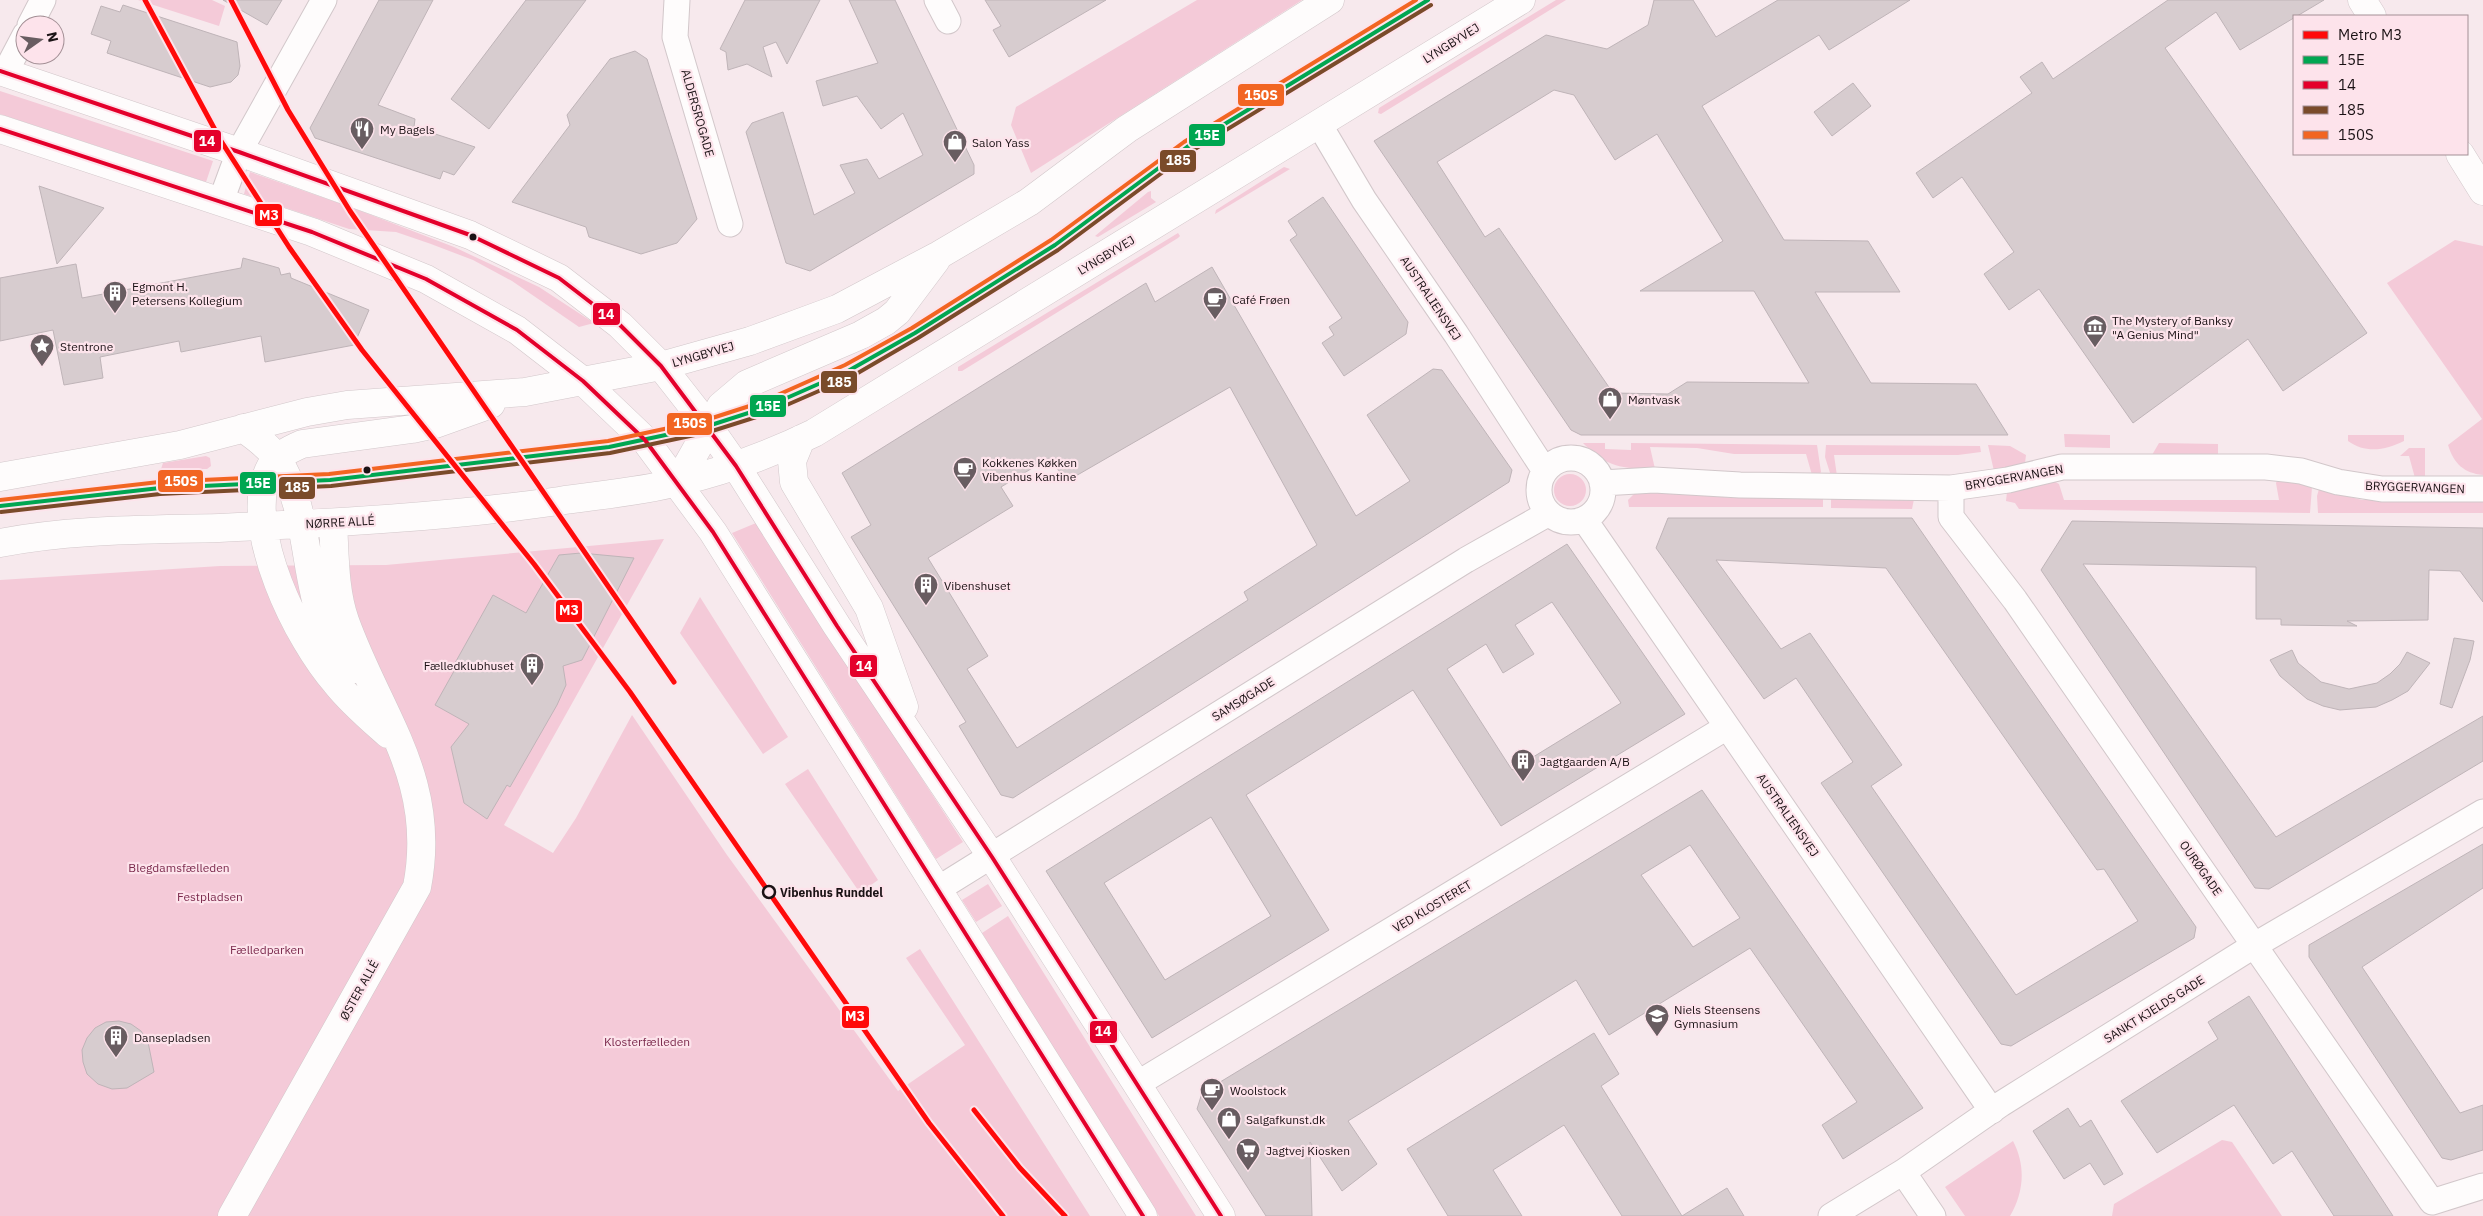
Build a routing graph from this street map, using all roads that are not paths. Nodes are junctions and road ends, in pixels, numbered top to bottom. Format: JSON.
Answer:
{"nodes":[{"id":1,"x":43,"y":0,"type":"edge"},
{"id":2,"x":324,"y":0,"type":"edge"},
{"id":3,"x":677,"y":0,"type":"edge"},
{"id":4,"x":1330,"y":0,"type":"edge"},
{"id":5,"x":1521,"y":0,"type":"edge"},
{"id":6,"x":2362,"y":0,"type":"edge"},
{"id":7,"x":35,"y":15,"type":"edge"},
{"id":8,"x":2371,"y":15,"type":"edge"},
{"id":9,"x":15,"y":52,"type":"edge"},
{"id":10,"x":3,"y":72,"type":"edge"},
{"id":11,"x":1319,"y":124,"type":"junction"},
{"id":12,"x":0,"y":129,"type":"edge"},
{"id":13,"x":239,"y":152,"type":"junction"},
{"id":14,"x":2461,"y":155,"type":"edge"},
{"id":15,"x":2483,"y":190,"type":"edge"},
{"id":16,"x":221,"y":201,"type":"junction"},
{"id":17,"x":730,"y":224,"type":"dead end"},
{"id":18,"x":940,"y":255,"type":"junction"},
{"id":19,"x":661,"y":366,"type":"junction"},
{"id":20,"x":583,"y":381,"type":"junction"},
{"id":21,"x":525,"y":392,"type":"junction"},
{"id":22,"x":708,"y":426,"type":"junction"},
{"id":23,"x":243,"y":428,"type":"junction"},
{"id":24,"x":801,"y":439,"type":"junction"},
{"id":25,"x":277,"y":458,"type":"junction"},
{"id":26,"x":736,"y":466,"type":"junction"},
{"id":27,"x":1545,"y":471,"type":"junction"},
{"id":28,"x":0,"y":477,"type":"edge"},
{"id":29,"x":678,"y":482,"type":"junction"},
{"id":30,"x":1602,"y":483,"type":"junction"},
{"id":31,"x":1951,"y":488,"type":"junction"},
{"id":32,"x":2483,"y":489,"type":"edge"},
{"id":33,"x":1549,"y":513,"type":"junction"},
{"id":34,"x":1584,"y":519,"type":"junction"},
{"id":35,"x":333,"y":522,"type":"junction"},
{"id":36,"x":301,"y":524,"type":"junction"},
{"id":37,"x":264,"y":526,"type":"junction"},
{"id":38,"x":0,"y":543,"type":"edge"},
{"id":39,"x":377,"y":697,"type":"junction"},
{"id":40,"x":1728,"y":727,"type":"junction"},
{"id":41,"x":917,"y":743,"type":"junction"},
{"id":42,"x":403,"y":749,"type":"junction"},
{"id":43,"x":2483,"y":812,"type":"edge"},
{"id":44,"x":992,"y":857,"type":"junction"},
{"id":45,"x":938,"y":889,"type":"junction"},
{"id":46,"x":2255,"y":945,"type":"junction"},
{"id":47,"x":1137,"y":1084,"type":"junction"},
{"id":48,"x":1992,"y":1111,"type":"junction"},
{"id":49,"x":1903,"y":1172,"type":"junction"},
{"id":50,"x":2483,"y":1186,"type":"edge"},
{"id":51,"x":232,"y":1216,"type":"edge"},
{"id":52,"x":1143,"y":1216,"type":"edge"},
{"id":53,"x":1221,"y":1216,"type":"edge"},
{"id":54,"x":1831,"y":1216,"type":"edge"},
{"id":55,"x":1933,"y":1216,"type":"edge"}],
"edges":[{"from":1,"to":7,"type":"street"},
{"from":2,"to":13,"type":"street"},
{"from":3,"to":17,"type":"street","name":"ALDERSROGADE"},
{"from":4,"to":18,"type":"street","name":"LYNGBYVEJ"},
{"from":5,"to":11,"type":"street","name":"LYNGBYVEJ"},
{"from":6,"to":8,"type":"street"},
{"from":9,"to":10,"type":"street"},
{"from":10,"to":13,"type":"street"},
{"from":11,"to":24,"type":"street","name":"LYNGBYVEJ"},
{"from":11,"to":27,"type":"street","name":"AUSTRALIENSVEJ"},
{"from":12,"to":16,"type":"street"},
{"from":13,"to":16,"type":"street"},
{"from":13,"to":19,"type":"street"},
{"from":14,"to":15,"type":"street"},
{"from":16,"to":20,"type":"street"},
{"from":18,"to":19,"type":"street","name":"LYNGBYVEJ"},
{"from":18,"to":22,"type":"street"},
{"from":19,"to":20,"type":"street","name":"LYNGBYVEJ"},
{"from":19,"to":22,"type":"street"},
{"from":20,"to":21,"type":"street"},
{"from":20,"to":29,"type":"street"},
{"from":21,"to":23,"type":"street"},
{"from":21,"to":25,"type":"street"},
{"from":22,"to":26,"type":"street"},
{"from":22,"to":29,"type":"street"},
{"from":23,"to":25,"type":"street"},
{"from":23,"to":28,"type":"street"},
{"from":24,"to":26,"type":"street","name":"LYNGBYVEJ"},
{"from":24,"to":41,"type":"street"},
{"from":25,"to":36,"type":"street"},
{"from":25,"to":37,"type":"street","name":"ØSTER ALLÉ"},
{"from":26,"to":29,"type":"street","name":"LYNGBYVEJ"},
{"from":26,"to":41,"type":"street"},
{"from":27,"to":30,"type":"street"},
{"from":27,"to":33,"type":"street"},
{"from":29,"to":35,"type":"street","name":"NØRRE ALLÉ"},
{"from":29,"to":45,"type":"street"},
{"from":30,"to":31,"type":"street","name":"BRYGGERVANGEN"},
{"from":30,"to":34,"type":"street"},
{"from":31,"to":32,"type":"street","name":"BRYGGERVANGEN"},
{"from":31,"to":46,"type":"street","name":"OURØGADE"},
{"from":33,"to":34,"type":"street"},
{"from":33,"to":44,"type":"street","name":"SAMSØGADE"},
{"from":34,"to":40,"type":"street","name":"AUSTRALIENSVEJ"},
{"from":35,"to":36,"type":"street","name":"NØRRE ALLÉ"},
{"from":35,"to":39,"type":"street"},
{"from":36,"to":37,"type":"street","name":"NØRRE ALLÉ"},
{"from":36,"to":39,"type":"street"},
{"from":37,"to":38,"type":"street","name":"NØRRE ALLÉ"},
{"from":37,"to":42,"type":"street","name":"ØSTER ALLÉ"},
{"from":39,"to":42,"type":"street","name":"ØSTER ALLÉ"},
{"from":40,"to":47,"type":"street","name":"VED KLOSTERET"},
{"from":40,"to":48,"type":"street","name":"AUSTRALIENSVEJ"},
{"from":41,"to":44,"type":"street"},
{"from":42,"to":51,"type":"street","name":"ØSTER ALLÉ"},
{"from":43,"to":46,"type":"street","name":"SANKT KJELDS GADE"},
{"from":44,"to":45,"type":"street","name":"SAMSØGADE"},
{"from":44,"to":47,"type":"street"},
{"from":45,"to":52,"type":"street"},
{"from":46,"to":48,"type":"street","name":"SANKT KJELDS GADE"},
{"from":46,"to":50,"type":"street","name":"OURØGADE"},
{"from":47,"to":53,"type":"street"},
{"from":48,"to":49,"type":"street","name":"SANKT KJELDS GADE"},
{"from":49,"to":54,"type":"street","name":"SANKT KJELDS GADE"},
{"from":49,"to":55,"type":"street"}]}
